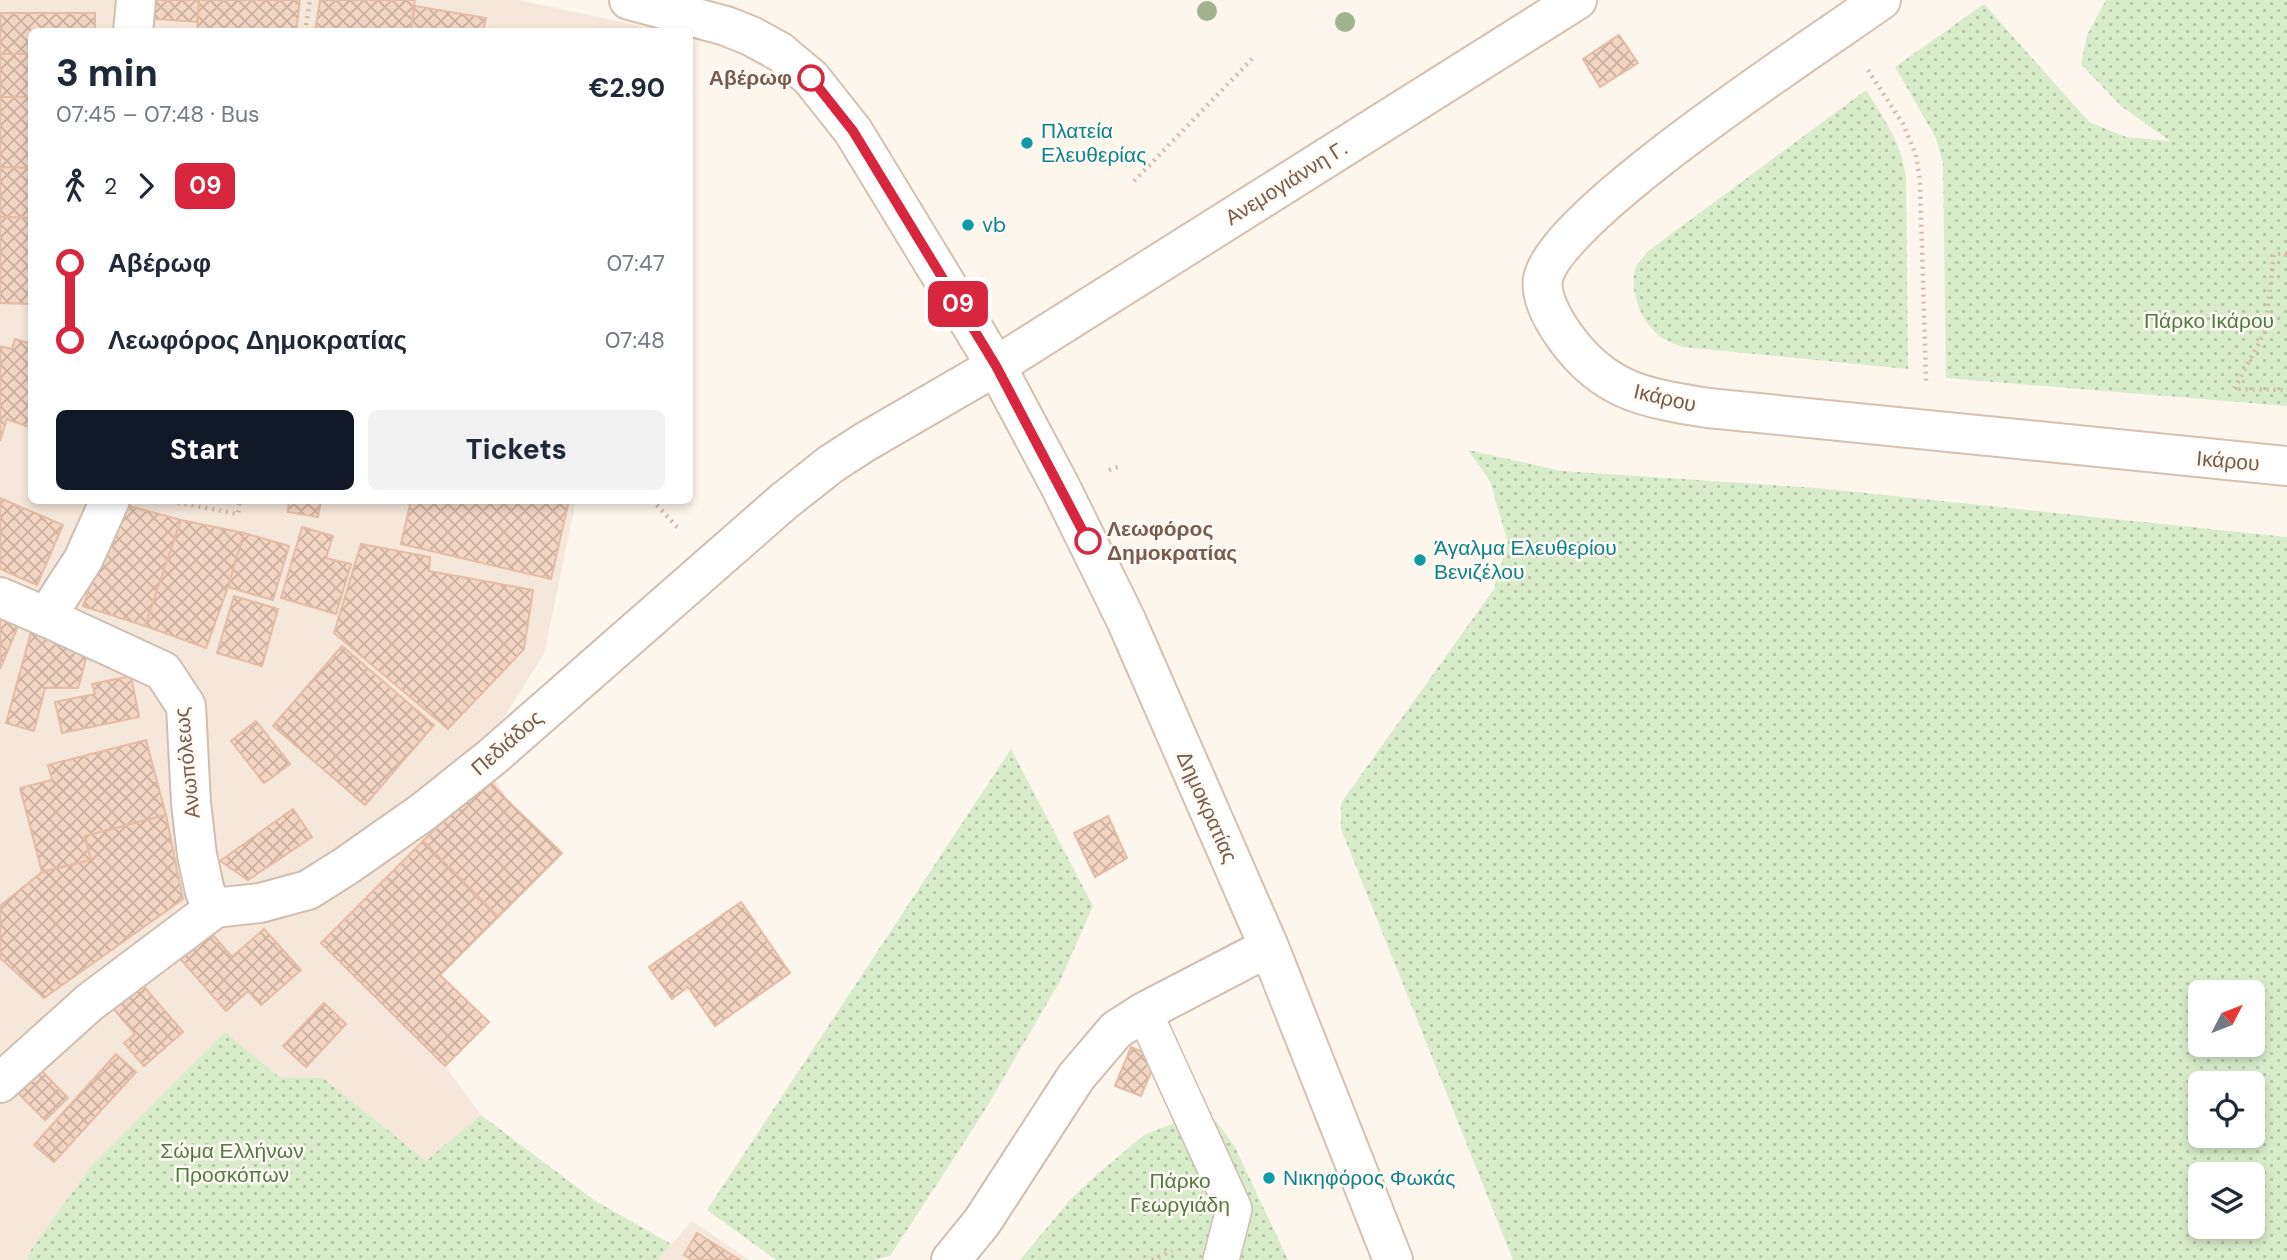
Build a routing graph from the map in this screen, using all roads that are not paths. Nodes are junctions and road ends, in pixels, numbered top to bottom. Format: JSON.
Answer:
{"nodes":[{"id":1,"x":136,"y":0,"type":"edge"},
{"id":2,"x":629,"y":0,"type":"edge"},
{"id":3,"x":1577,"y":0,"type":"edge"},
{"id":4,"x":1881,"y":0,"type":"edge"},
{"id":5,"x":687,"y":7,"type":"edge"},
{"id":6,"x":133,"y":28,"type":"edge"},
{"id":7,"x":996,"y":366,"type":"junction"},
{"id":8,"x":2287,"y":466,"type":"edge"},
{"id":9,"x":108,"y":504,"type":"edge"},
{"id":10,"x":0,"y":597,"type":"edge"},
{"id":11,"x":46,"y":617,"type":"junction"},
{"id":12,"x":215,"y":908,"type":"junction"},
{"id":13,"x":1269,"y":947,"type":"junction"},
{"id":14,"x":1144,"y":1012,"type":"junction"},
{"id":15,"x":0,"y":1083,"type":"edge"},
{"id":16,"x":951,"y":1260,"type":"edge"},
{"id":17,"x":1221,"y":1260,"type":"edge"},
{"id":18,"x":1393,"y":1260,"type":"edge"}],
"edges":[{"from":1,"to":6,"type":"main road"},
{"from":2,"to":5,"type":"main road"},
{"from":3,"to":7,"type":"main road","name":"Ανεμογιάννη Γ."},
{"from":4,"to":8,"type":"main road","name":"Ικάρου"},
{"from":5,"to":7,"type":"main road"},
{"from":7,"to":12,"type":"main road","name":"Πεδιάδος"},
{"from":7,"to":13,"type":"main road","name":"Δημοκρατίας"},
{"from":9,"to":11,"type":"main road"},
{"from":10,"to":11,"type":"main road","name":"Ανωπόλεως"},
{"from":11,"to":12,"type":"main road","name":"Ανωπόλεως"},
{"from":12,"to":15,"type":"main road"},
{"from":13,"to":14,"type":"main road"},
{"from":13,"to":18,"type":"main road","name":"Δημοκρατίας"},
{"from":14,"to":16,"type":"main road"},
{"from":14,"to":17,"type":"street"}]}
